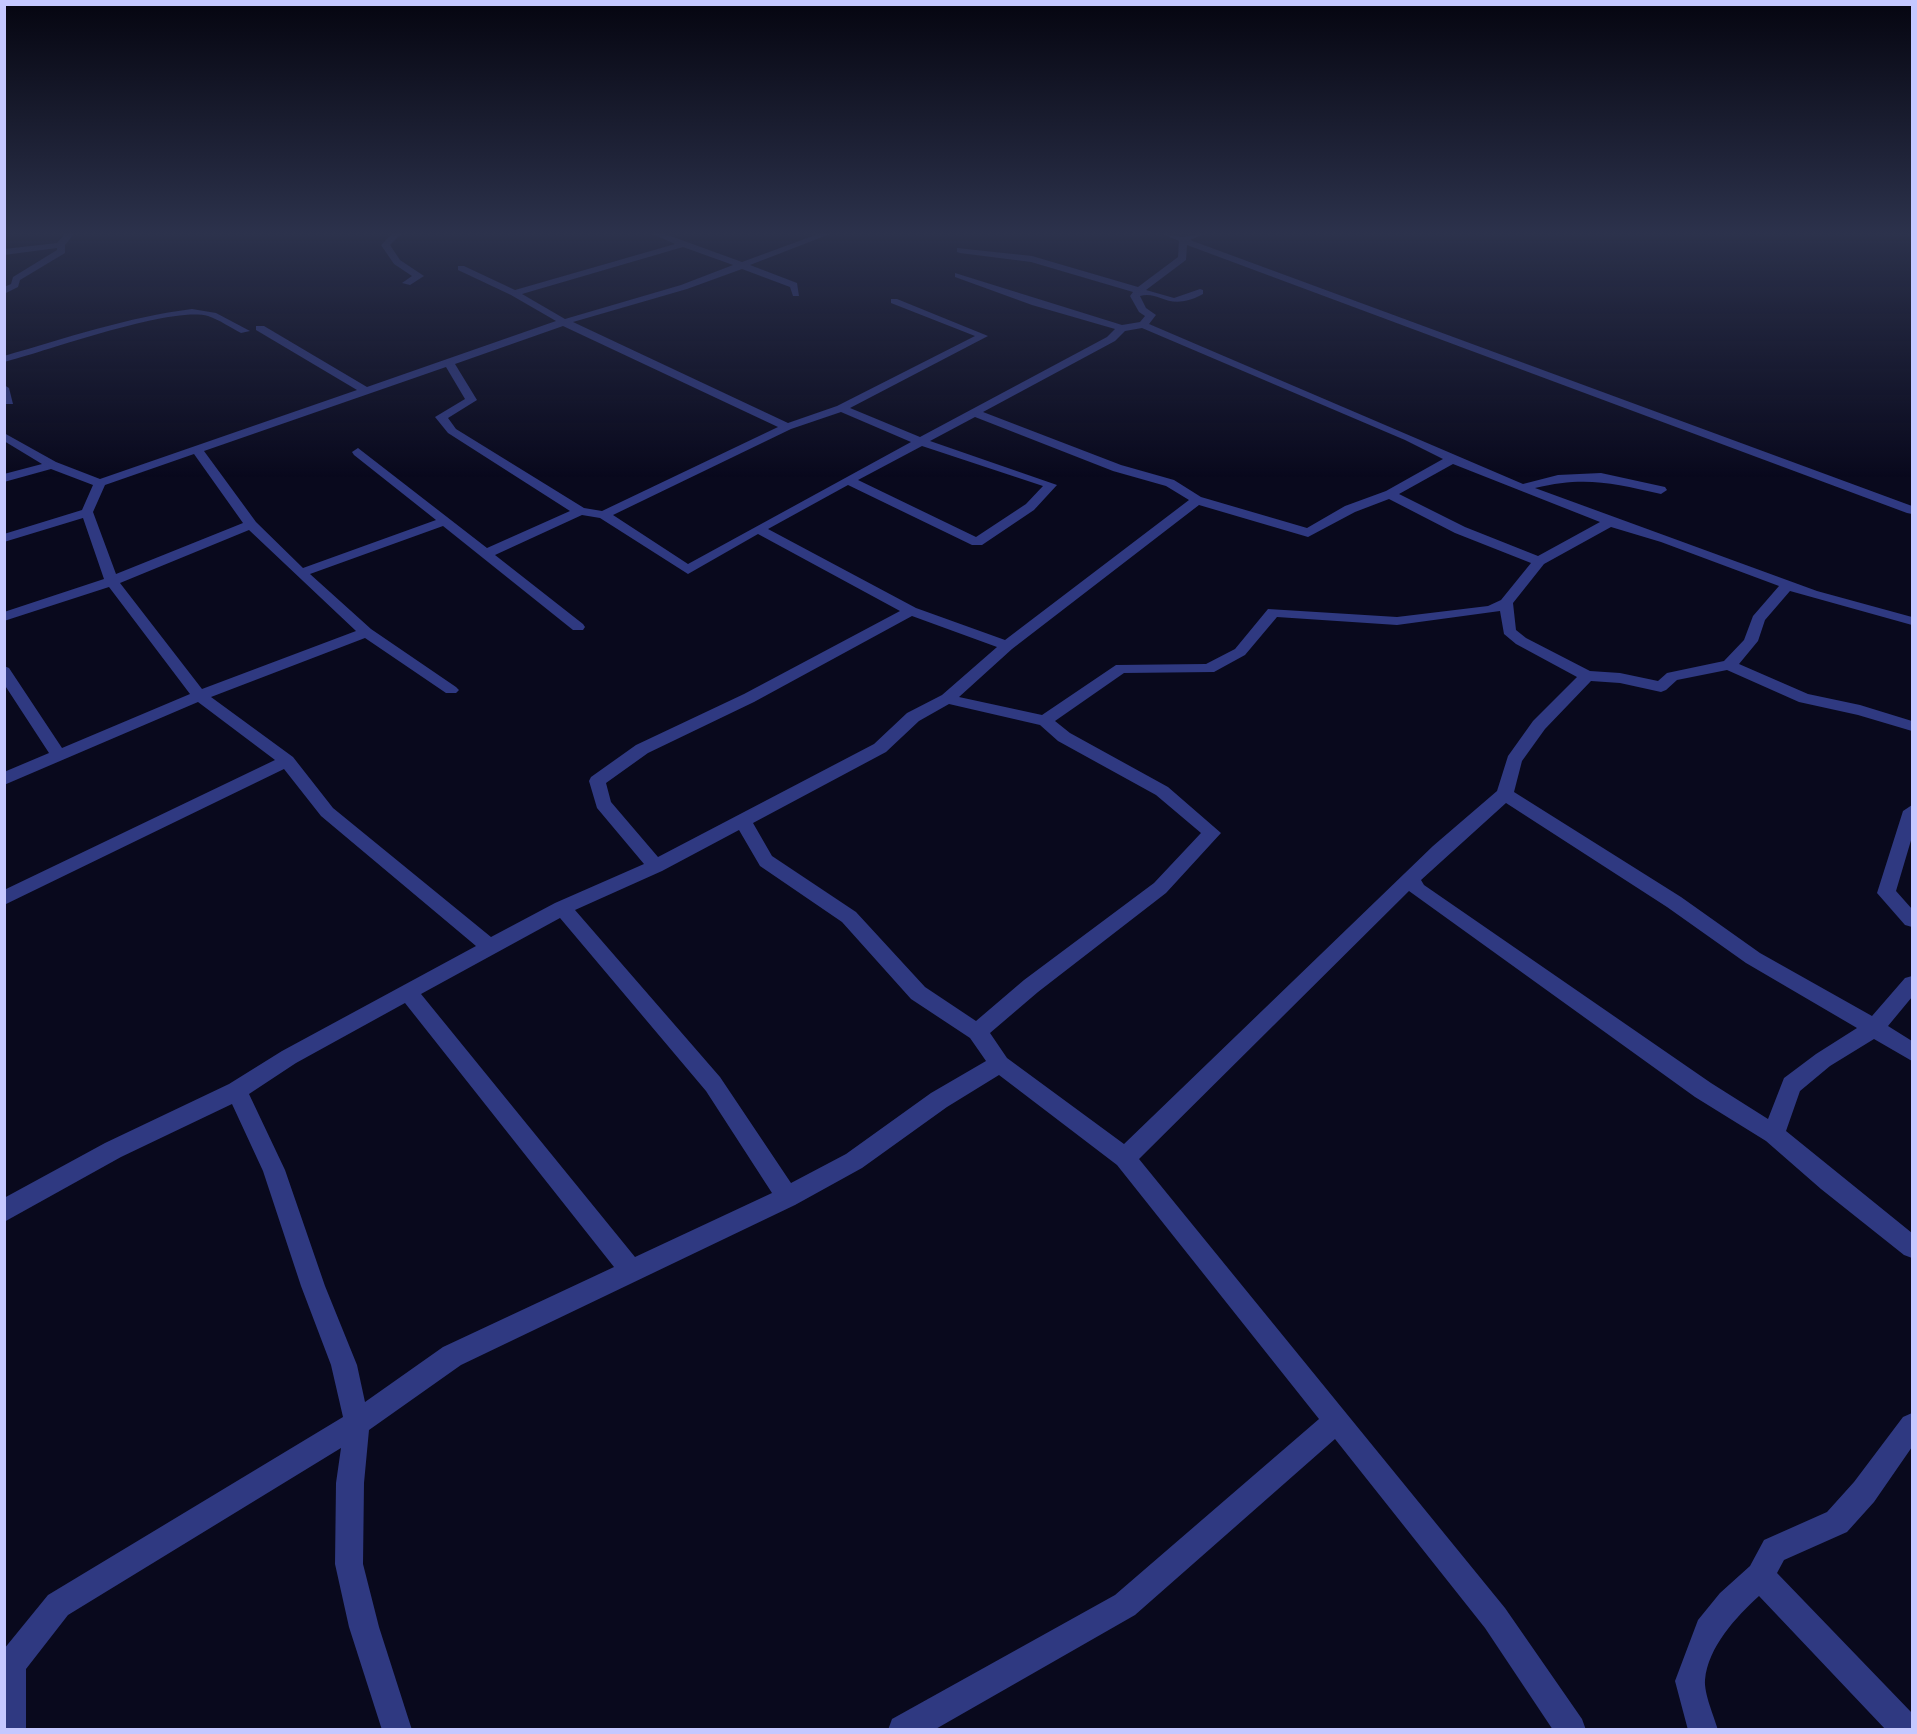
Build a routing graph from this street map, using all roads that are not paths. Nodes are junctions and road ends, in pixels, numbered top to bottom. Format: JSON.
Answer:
{"nodes":[{"id":1,"x":174,"y":315,"type":"edge"},
{"id":2,"x":211,"y":315,"type":"edge"},
{"id":3,"x":552,"y":315,"type":"edge"},
{"id":4,"x":589,"y":315,"type":"edge"},
{"id":5,"x":929,"y":315,"type":"edge"},
{"id":6,"x":1076,"y":315,"type":"edge"},
{"id":7,"x":1151,"y":315,"type":"edge"},
{"id":8,"x":1399,"y":315,"type":"edge"},
{"id":9,"x":564,"y":322,"type":"junction"},
{"id":10,"x":1143,"y":325,"type":"junction"},
{"id":11,"x":260,"y":328,"type":"dead end"},
{"id":12,"x":1122,"y":328,"type":"junction"},
{"id":13,"x":245,"y":331,"type":"dead end"},
{"id":14,"x":4,"y":359,"type":"edge"},
{"id":15,"x":448,"y":363,"type":"junction"},
{"id":16,"x":4,"y":388,"type":"edge"},
{"id":17,"x":365,"y":390,"type":"junction"},
{"id":18,"x":9,"y":402,"type":"dead end"},
{"id":19,"x":841,"y":408,"type":"junction"},
{"id":20,"x":975,"y":413,"type":"junction"},
{"id":21,"x":787,"y":427,"type":"junction"},
{"id":22,"x":4,"y":436,"type":"edge"},
{"id":23,"x":922,"y":442,"type":"junction"},
{"id":24,"x":196,"y":450,"type":"junction"},
{"id":25,"x":358,"y":452,"type":"dead end"},
{"id":26,"x":1453,"y":459,"type":"junction"},
{"id":27,"x":52,"y":465,"type":"junction"},
{"id":28,"x":4,"y":478,"type":"edge"},
{"id":29,"x":849,"y":481,"type":"junction"},
{"id":30,"x":100,"y":483,"type":"junction"},
{"id":31,"x":1521,"y":488,"type":"junction"},
{"id":32,"x":1661,"y":490,"type":"dead end"},
{"id":33,"x":1390,"y":494,"type":"junction"},
{"id":34,"x":1197,"y":500,"type":"junction"},
{"id":35,"x":1912,"y":510,"type":"edge"},
{"id":36,"x":580,"y":511,"type":"junction"},
{"id":37,"x":87,"y":512,"type":"junction"},
{"id":38,"x":604,"y":515,"type":"junction"},
{"id":39,"x":445,"y":521,"type":"junction"},
{"id":40,"x":1610,"y":522,"type":"junction"},
{"id":41,"x":251,"y":525,"type":"junction"},
{"id":42,"x":758,"y":529,"type":"junction"},
{"id":43,"x":4,"y":538,"type":"edge"},
{"id":44,"x":488,"y":553,"type":"junction"},
{"id":45,"x":1539,"y":561,"type":"junction"},
{"id":46,"x":301,"y":573,"type":"junction"},
{"id":47,"x":112,"y":581,"type":"junction"},
{"id":48,"x":1788,"y":585,"type":"junction"},
{"id":49,"x":1506,"y":603,"type":"junction"},
{"id":50,"x":911,"y":611,"type":"junction"},
{"id":51,"x":4,"y":616,"type":"edge"},
{"id":52,"x":1912,"y":621,"type":"edge"},
{"id":53,"x":578,"y":627,"type":"dead end"},
{"id":54,"x":366,"y":632,"type":"junction"},
{"id":55,"x":1007,"y":645,"type":"junction"},
{"id":56,"x":1729,"y":665,"type":"junction"},
{"id":57,"x":4,"y":670,"type":"edge"},
{"id":58,"x":1587,"y":676,"type":"junction"},
{"id":59,"x":451,"y":690,"type":"dead end"},
{"id":60,"x":199,"y":696,"type":"junction"},
{"id":61,"x":947,"y":699,"type":"junction"},
{"id":62,"x":1045,"y":721,"type":"junction"},
{"id":63,"x":1912,"y":726,"type":"edge"},
{"id":64,"x":59,"y":756,"type":"junction"},
{"id":65,"x":287,"y":761,"type":"junction"},
{"id":66,"x":4,"y":779,"type":"edge"},
{"id":67,"x":1505,"y":794,"type":"junction"},
{"id":68,"x":1912,"y":811,"type":"edge"},
{"id":69,"x":743,"y":820,"type":"junction"},
{"id":70,"x":656,"y":867,"type":"junction"},
{"id":71,"x":1411,"y":879,"type":"junction"},
{"id":72,"x":4,"y":898,"type":"edge"},
{"id":73,"x":561,"y":908,"type":"junction"},
{"id":74,"x":1912,"y":920,"type":"edge"},
{"id":75,"x":491,"y":948,"type":"junction"},
{"id":76,"x":1912,"y":984,"type":"edge"},
{"id":77,"x":409,"y":994,"type":"junction"},
{"id":78,"x":1874,"y":1028,"type":"junction"},
{"id":79,"x":977,"y":1032,"type":"junction"},
{"id":80,"x":1912,"y":1052,"type":"edge"},
{"id":81,"x":1000,"y":1064,"type":"junction"},
{"id":82,"x":237,"y":1091,"type":"junction"},
{"id":83,"x":1774,"y":1134,"type":"junction"},
{"id":84,"x":1125,"y":1158,"type":"junction"},
{"id":85,"x":787,"y":1197,"type":"junction"},
{"id":86,"x":4,"y":1211,"type":"edge"},
{"id":87,"x":1912,"y":1247,"type":"edge"},
{"id":88,"x":631,"y":1270,"type":"junction"},
{"id":89,"x":1335,"y":1422,"type":"junction"},
{"id":90,"x":357,"y":1423,"type":"junction"},
{"id":91,"x":1912,"y":1426,"type":"edge"},
{"id":92,"x":1760,"y":1576,"type":"junction"},
{"id":93,"x":11,"y":1730,"type":"edge"},
{"id":94,"x":397,"y":1730,"type":"edge"},
{"id":95,"x":903,"y":1730,"type":"edge"},
{"id":96,"x":1571,"y":1730,"type":"edge"},
{"id":97,"x":1703,"y":1730,"type":"edge"},
{"id":98,"x":1908,"y":1730,"type":"edge"}],
"edges":[{"from":1,"to":14,"type":"street"},
{"from":2,"to":13,"type":"street"},
{"from":3,"to":9,"type":"street"},
{"from":4,"to":9,"type":"street"},
{"from":5,"to":19,"type":"street"},
{"from":6,"to":12,"type":"street"},
{"from":7,"to":10,"type":"street"},
{"from":8,"to":35,"type":"street"},
{"from":9,"to":15,"type":"street"},
{"from":9,"to":21,"type":"street"},
{"from":10,"to":12,"type":"street"},
{"from":10,"to":26,"type":"street"},
{"from":11,"to":17,"type":"street"},
{"from":12,"to":20,"type":"street"},
{"from":15,"to":17,"type":"street"},
{"from":15,"to":36,"type":"street"},
{"from":16,"to":18,"type":"street"},
{"from":17,"to":24,"type":"street"},
{"from":19,"to":21,"type":"street"},
{"from":19,"to":23,"type":"street"},
{"from":20,"to":23,"type":"street"},
{"from":20,"to":34,"type":"street"},
{"from":21,"to":38,"type":"street"},
{"from":22,"to":27,"type":"street"},
{"from":23,"to":29,"type":"street"},
{"from":23,"to":29,"type":"street"},
{"from":24,"to":30,"type":"street"},
{"from":24,"to":41,"type":"street"},
{"from":25,"to":39,"type":"street"},
{"from":26,"to":31,"type":"street"},
{"from":26,"to":33,"type":"street"},
{"from":27,"to":28,"type":"street"},
{"from":27,"to":30,"type":"street"},
{"from":29,"to":42,"type":"street"},
{"from":30,"to":37,"type":"street"},
{"from":31,"to":32,"type":"street"},
{"from":31,"to":40,"type":"street"},
{"from":33,"to":34,"type":"street"},
{"from":33,"to":45,"type":"street"},
{"from":34,"to":55,"type":"street"},
{"from":36,"to":38,"type":"street"},
{"from":36,"to":44,"type":"street"},
{"from":37,"to":43,"type":"street"},
{"from":37,"to":47,"type":"street"},
{"from":38,"to":42,"type":"street"},
{"from":39,"to":44,"type":"street"},
{"from":39,"to":46,"type":"street"},
{"from":40,"to":45,"type":"street"},
{"from":40,"to":48,"type":"street"},
{"from":41,"to":46,"type":"street"},
{"from":41,"to":47,"type":"street"},
{"from":42,"to":50,"type":"street"},
{"from":44,"to":53,"type":"street"},
{"from":45,"to":49,"type":"street"},
{"from":46,"to":54,"type":"street"},
{"from":47,"to":51,"type":"street"},
{"from":47,"to":60,"type":"street"},
{"from":48,"to":52,"type":"street"},
{"from":48,"to":56,"type":"street"},
{"from":49,"to":58,"type":"street"},
{"from":49,"to":62,"type":"street"},
{"from":50,"to":55,"type":"street"},
{"from":50,"to":70,"type":"street"},
{"from":54,"to":59,"type":"street"},
{"from":54,"to":60,"type":"street"},
{"from":55,"to":61,"type":"street"},
{"from":56,"to":58,"type":"street"},
{"from":56,"to":63,"type":"street"},
{"from":57,"to":64,"type":"street"},
{"from":58,"to":67,"type":"street"},
{"from":60,"to":64,"type":"street"},
{"from":60,"to":65,"type":"street"},
{"from":61,"to":62,"type":"street"},
{"from":61,"to":69,"type":"street"},
{"from":62,"to":79,"type":"street"},
{"from":64,"to":66,"type":"street"},
{"from":65,"to":72,"type":"street"},
{"from":65,"to":75,"type":"street"},
{"from":67,"to":71,"type":"street"},
{"from":67,"to":78,"type":"street"},
{"from":68,"to":74,"type":"street"},
{"from":69,"to":70,"type":"street"},
{"from":69,"to":79,"type":"street"},
{"from":70,"to":73,"type":"street"},
{"from":71,"to":83,"type":"street"},
{"from":71,"to":84,"type":"street"},
{"from":73,"to":75,"type":"street"},
{"from":73,"to":85,"type":"street"},
{"from":75,"to":77,"type":"street"},
{"from":76,"to":78,"type":"street"},
{"from":77,"to":82,"type":"street"},
{"from":77,"to":88,"type":"street"},
{"from":78,"to":80,"type":"street"},
{"from":78,"to":83,"type":"street"},
{"from":79,"to":81,"type":"street"},
{"from":81,"to":84,"type":"street"},
{"from":81,"to":85,"type":"street"},
{"from":82,"to":86,"type":"street"},
{"from":82,"to":90,"type":"street"},
{"from":83,"to":87,"type":"street"},
{"from":84,"to":89,"type":"street"},
{"from":85,"to":88,"type":"street"},
{"from":88,"to":90,"type":"street"},
{"from":89,"to":95,"type":"street"},
{"from":89,"to":96,"type":"street"},
{"from":90,"to":93,"type":"street"},
{"from":90,"to":94,"type":"street"},
{"from":91,"to":92,"type":"street"},
{"from":92,"to":97,"type":"street"},
{"from":92,"to":98,"type":"street"}]}
